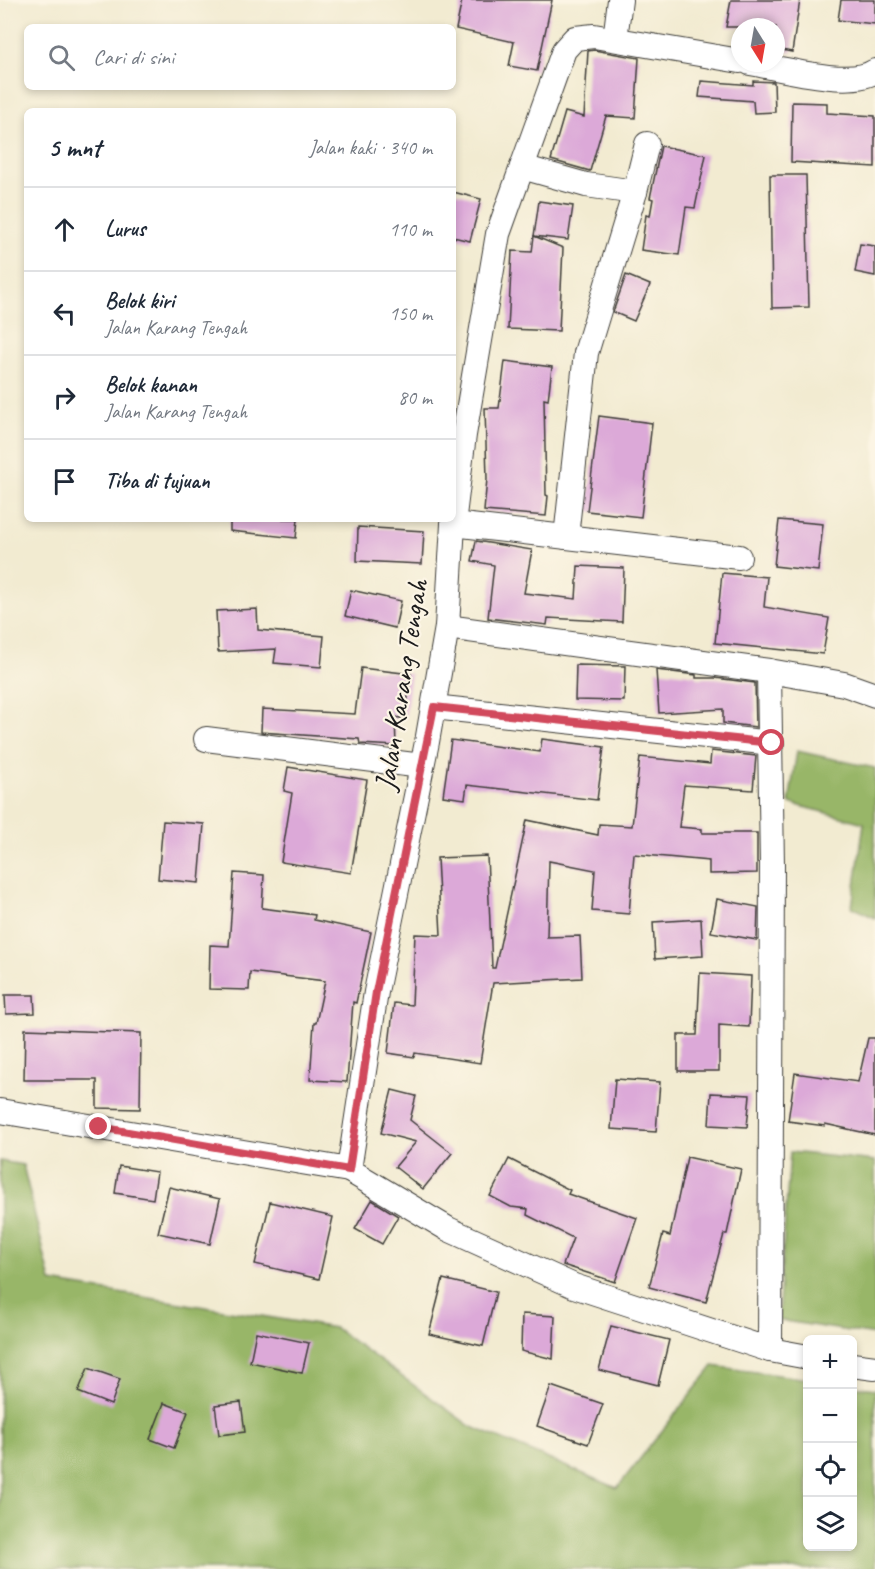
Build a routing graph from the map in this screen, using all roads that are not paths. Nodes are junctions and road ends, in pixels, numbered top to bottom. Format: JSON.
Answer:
{"nodes":[{"id":1,"x":620,"y":0,"type":"edge"},
{"id":2,"x":615,"y":39,"type":"junction"},
{"id":3,"x":731,"y":59,"type":"edge"},
{"id":4,"x":785,"y":69,"type":"edge"},
{"id":5,"x":875,"y":71,"type":"edge"},
{"id":6,"x":647,"y":144,"type":"dead end"},
{"id":7,"x":522,"y":167,"type":"junction"},
{"id":8,"x":635,"y":192,"type":"junction"},
{"id":9,"x":456,"y":500,"type":"edge"},
{"id":10,"x":453,"y":524,"type":"joint"},
{"id":11,"x":566,"y":537,"type":"junction"},
{"id":12,"x":739,"y":557,"type":"dead end"},
{"id":13,"x":447,"y":627,"type":"junction"},
{"id":14,"x":769,"y":671,"type":"junction"},
{"id":15,"x":875,"y":695,"type":"edge"},
{"id":16,"x":434,"y":707,"type":"junction"},
{"id":17,"x":206,"y":739,"type":"dead end"},
{"id":18,"x":772,"y":743,"type":"junction"},
{"id":19,"x":422,"y":766,"type":"junction"},
{"id":20,"x":0,"y":1111,"type":"edge"},
{"id":21,"x":349,"y":1170,"type":"junction"},
{"id":22,"x":770,"y":1350,"type":"junction"},
{"id":23,"x":803,"y":1356,"type":"edge"},
{"id":24,"x":857,"y":1366,"type":"edge"},
{"id":25,"x":875,"y":1368,"type":"edge"}],
"edges":[{"from":1,"to":2,"type":"street"},
{"from":2,"to":3,"type":"street","name":"Jalan Karang Tengah"},
{"from":2,"to":7,"type":"street","name":"Jalan Karang Tengah"},
{"from":4,"to":5,"type":"street"},
{"from":6,"to":8,"type":"street"},
{"from":7,"to":8,"type":"street"},
{"from":7,"to":9,"type":"street","name":"Jalan Karang Tengah"},
{"from":8,"to":11,"type":"street"},
{"from":10,"to":11,"type":"street"},
{"from":10,"to":13,"type":"street","name":"Jalan Karang Tengah"},
{"from":11,"to":12,"type":"street"},
{"from":13,"to":14,"type":"street"},
{"from":13,"to":16,"type":"street","name":"Jalan Karang Tengah"},
{"from":14,"to":15,"type":"street"},
{"from":14,"to":18,"type":"street"},
{"from":16,"to":18,"type":"street"},
{"from":16,"to":19,"type":"street","name":"Jalan Karang Tengah"},
{"from":17,"to":19,"type":"street"},
{"from":18,"to":22,"type":"street"},
{"from":19,"to":21,"type":"street","name":"Jalan Karang Tengah"},
{"from":20,"to":21,"type":"street"},
{"from":21,"to":22,"type":"street"},
{"from":22,"to":23,"type":"street"},
{"from":24,"to":25,"type":"street"}]}
